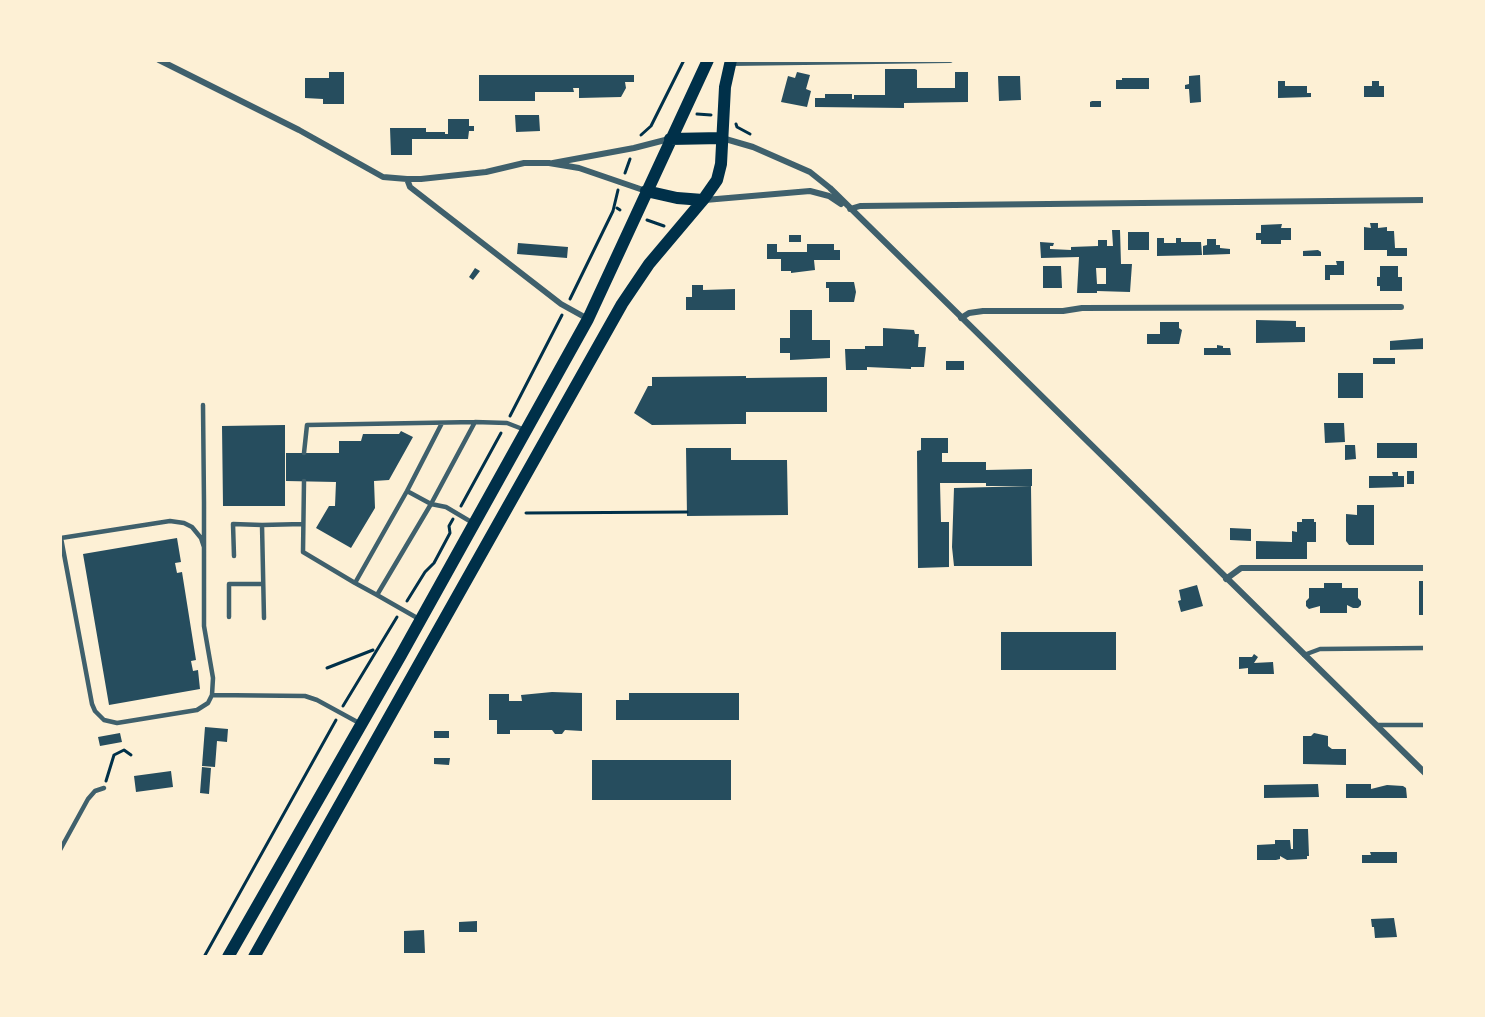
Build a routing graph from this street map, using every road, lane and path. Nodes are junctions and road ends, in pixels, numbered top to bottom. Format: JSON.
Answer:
{"nodes":[{"id":1,"x":159,"y":60,"type":"edge"},
{"id":2,"x":684,"y":60,"type":"edge"},
{"id":3,"x":708,"y":60,"type":"edge"},
{"id":4,"x":950,"y":60,"type":"edge"},
{"id":5,"x":731,"y":61,"type":"edge"},
{"id":6,"x":684,"y":110,"type":"junction"},
{"id":7,"x":724,"y":115,"type":"junction"},
{"id":8,"x":638,"y":136,"type":"dead end"},
{"id":9,"x":758,"y":137,"type":"dead end"},
{"id":10,"x":722,"y":138,"type":"junction"},
{"id":11,"x":670,"y":139,"type":"junction"},
{"id":12,"x":631,"y":158,"type":"dead end"},
{"id":13,"x":549,"y":163,"type":"junction"},
{"id":14,"x":624,"y":175,"type":"dead end"},
{"id":15,"x":406,"y":180,"type":"junction"},
{"id":16,"x":646,"y":191,"type":"junction"},
{"id":17,"x":617,"y":193,"type":"dead end"},
{"id":18,"x":703,"y":200,"type":"junction"},
{"id":19,"x":1425,"y":200,"type":"edge"},
{"id":20,"x":850,"y":209,"type":"junction"},
{"id":21,"x":644,"y":219,"type":"dead end"},
{"id":22,"x":668,"y":227,"type":"dead end"},
{"id":23,"x":569,"y":300,"type":"dead end"},
{"id":24,"x":1401,"y":307,"type":"dead end"},
{"id":25,"x":961,"y":318,"type":"junction"},
{"id":26,"x":588,"y":319,"type":"junction"},
{"id":27,"x":203,"y":405,"type":"dead end"},
{"id":28,"x":475,"y":422,"type":"junction"},
{"id":29,"x":442,"y":423,"type":"junction"},
{"id":30,"x":527,"y":431,"type":"junction"},
{"id":31,"x":304,"y":453,"type":"dead end"},
{"id":32,"x":304,"y":481,"type":"dead end"},
{"id":33,"x":407,"y":491,"type":"junction"},
{"id":34,"x":431,"y":504,"type":"junction"},
{"id":35,"x":687,"y":512,"type":"dead end"},
{"id":36,"x":526,"y":513,"type":"dead end"},
{"id":37,"x":303,"y":524,"type":"junction"},
{"id":38,"x":475,"y":524,"type":"junction"},
{"id":39,"x":262,"y":525,"type":"junction"},
{"id":40,"x":204,"y":547,"type":"junction"},
{"id":41,"x":234,"y":556,"type":"dead end"},
{"id":42,"x":1425,"y":568,"type":"edge"},
{"id":43,"x":1226,"y":579,"type":"junction"},
{"id":44,"x":355,"y":583,"type":"junction"},
{"id":45,"x":263,"y":584,"type":"junction"},
{"id":46,"x":377,"y":595,"type":"junction"},
{"id":47,"x":229,"y":617,"type":"dead end"},
{"id":48,"x":264,"y":618,"type":"dead end"},
{"id":49,"x":421,"y":620,"type":"junction"},
{"id":50,"x":1425,"y":648,"type":"edge"},
{"id":51,"x":373,"y":650,"type":"dead end"},
{"id":52,"x":1304,"y":655,"type":"junction"},
{"id":53,"x":327,"y":668,"type":"dead end"},
{"id":54,"x":212,"y":695,"type":"junction"},
{"id":55,"x":336,"y":719,"type":"dead end"},
{"id":56,"x":362,"y":724,"type":"junction"},
{"id":57,"x":1376,"y":725,"type":"junction"},
{"id":58,"x":1425,"y":725,"type":"edge"},
{"id":59,"x":131,"y":755,"type":"dead end"},
{"id":60,"x":1425,"y":773,"type":"edge"},
{"id":61,"x":104,"y":788,"type":"joint"},
{"id":62,"x":60,"y":850,"type":"edge"},
{"id":63,"x":204,"y":957,"type":"edge"},
{"id":64,"x":228,"y":957,"type":"edge"},
{"id":65,"x":254,"y":957,"type":"edge"}],
"edges":[{"from":1,"to":15,"type":"street"},
{"from":2,"to":8,"type":"path"},
{"from":3,"to":6,"type":"main road"},
{"from":4,"to":5,"type":"street"},
{"from":5,"to":7,"type":"main road"},
{"from":6,"to":7,"type":"path"},
{"from":6,"to":11,"type":"main road"},
{"from":7,"to":9,"type":"path"},
{"from":7,"to":10,"type":"main road"},
{"from":10,"to":11,"type":"main road"},
{"from":10,"to":18,"type":"main road"},
{"from":10,"to":20,"type":"street"},
{"from":11,"to":13,"type":"street"},
{"from":11,"to":16,"type":"main road"},
{"from":12,"to":14,"type":"path"},
{"from":13,"to":15,"type":"street"},
{"from":13,"to":16,"type":"street"},
{"from":15,"to":26,"type":"street"},
{"from":16,"to":18,"type":"main road"},
{"from":16,"to":26,"type":"main road"},
{"from":17,"to":23,"type":"path"},
{"from":18,"to":20,"type":"street"},
{"from":18,"to":65,"type":"main road"},
{"from":19,"to":20,"type":"street"},
{"from":20,"to":25,"type":"street"},
{"from":21,"to":22,"type":"path"},
{"from":24,"to":25,"type":"street"},
{"from":25,"to":43,"type":"street"},
{"from":26,"to":30,"type":"main road"},
{"from":27,"to":40,"type":"lane"},
{"from":28,"to":29,"type":"lane"},
{"from":28,"to":30,"type":"lane"},
{"from":28,"to":34,"type":"lane"},
{"from":29,"to":31,"type":"lane"},
{"from":29,"to":33,"type":"lane"},
{"from":30,"to":38,"type":"main road"},
{"from":32,"to":37,"type":"lane"},
{"from":33,"to":34,"type":"lane"},
{"from":33,"to":44,"type":"lane"},
{"from":34,"to":38,"type":"lane"},
{"from":34,"to":46,"type":"lane"},
{"from":35,"to":36,"type":"path"},
{"from":37,"to":39,"type":"lane"},
{"from":37,"to":44,"type":"lane"},
{"from":38,"to":49,"type":"main road"},
{"from":39,"to":41,"type":"lane"},
{"from":39,"to":45,"type":"lane"},
{"from":40,"to":54,"type":"lane"},
{"from":40,"to":54,"type":"lane"},
{"from":42,"to":43,"type":"street"},
{"from":43,"to":52,"type":"street"},
{"from":44,"to":46,"type":"lane"},
{"from":45,"to":47,"type":"lane"},
{"from":45,"to":48,"type":"lane"},
{"from":46,"to":49,"type":"lane"},
{"from":49,"to":56,"type":"main road"},
{"from":50,"to":52,"type":"lane"},
{"from":51,"to":53,"type":"path"},
{"from":52,"to":57,"type":"street"},
{"from":54,"to":56,"type":"lane"},
{"from":55,"to":63,"type":"path"},
{"from":56,"to":64,"type":"main road"},
{"from":57,"to":58,"type":"lane"},
{"from":57,"to":60,"type":"street"},
{"from":59,"to":61,"type":"path"},
{"from":61,"to":62,"type":"lane"}]}
